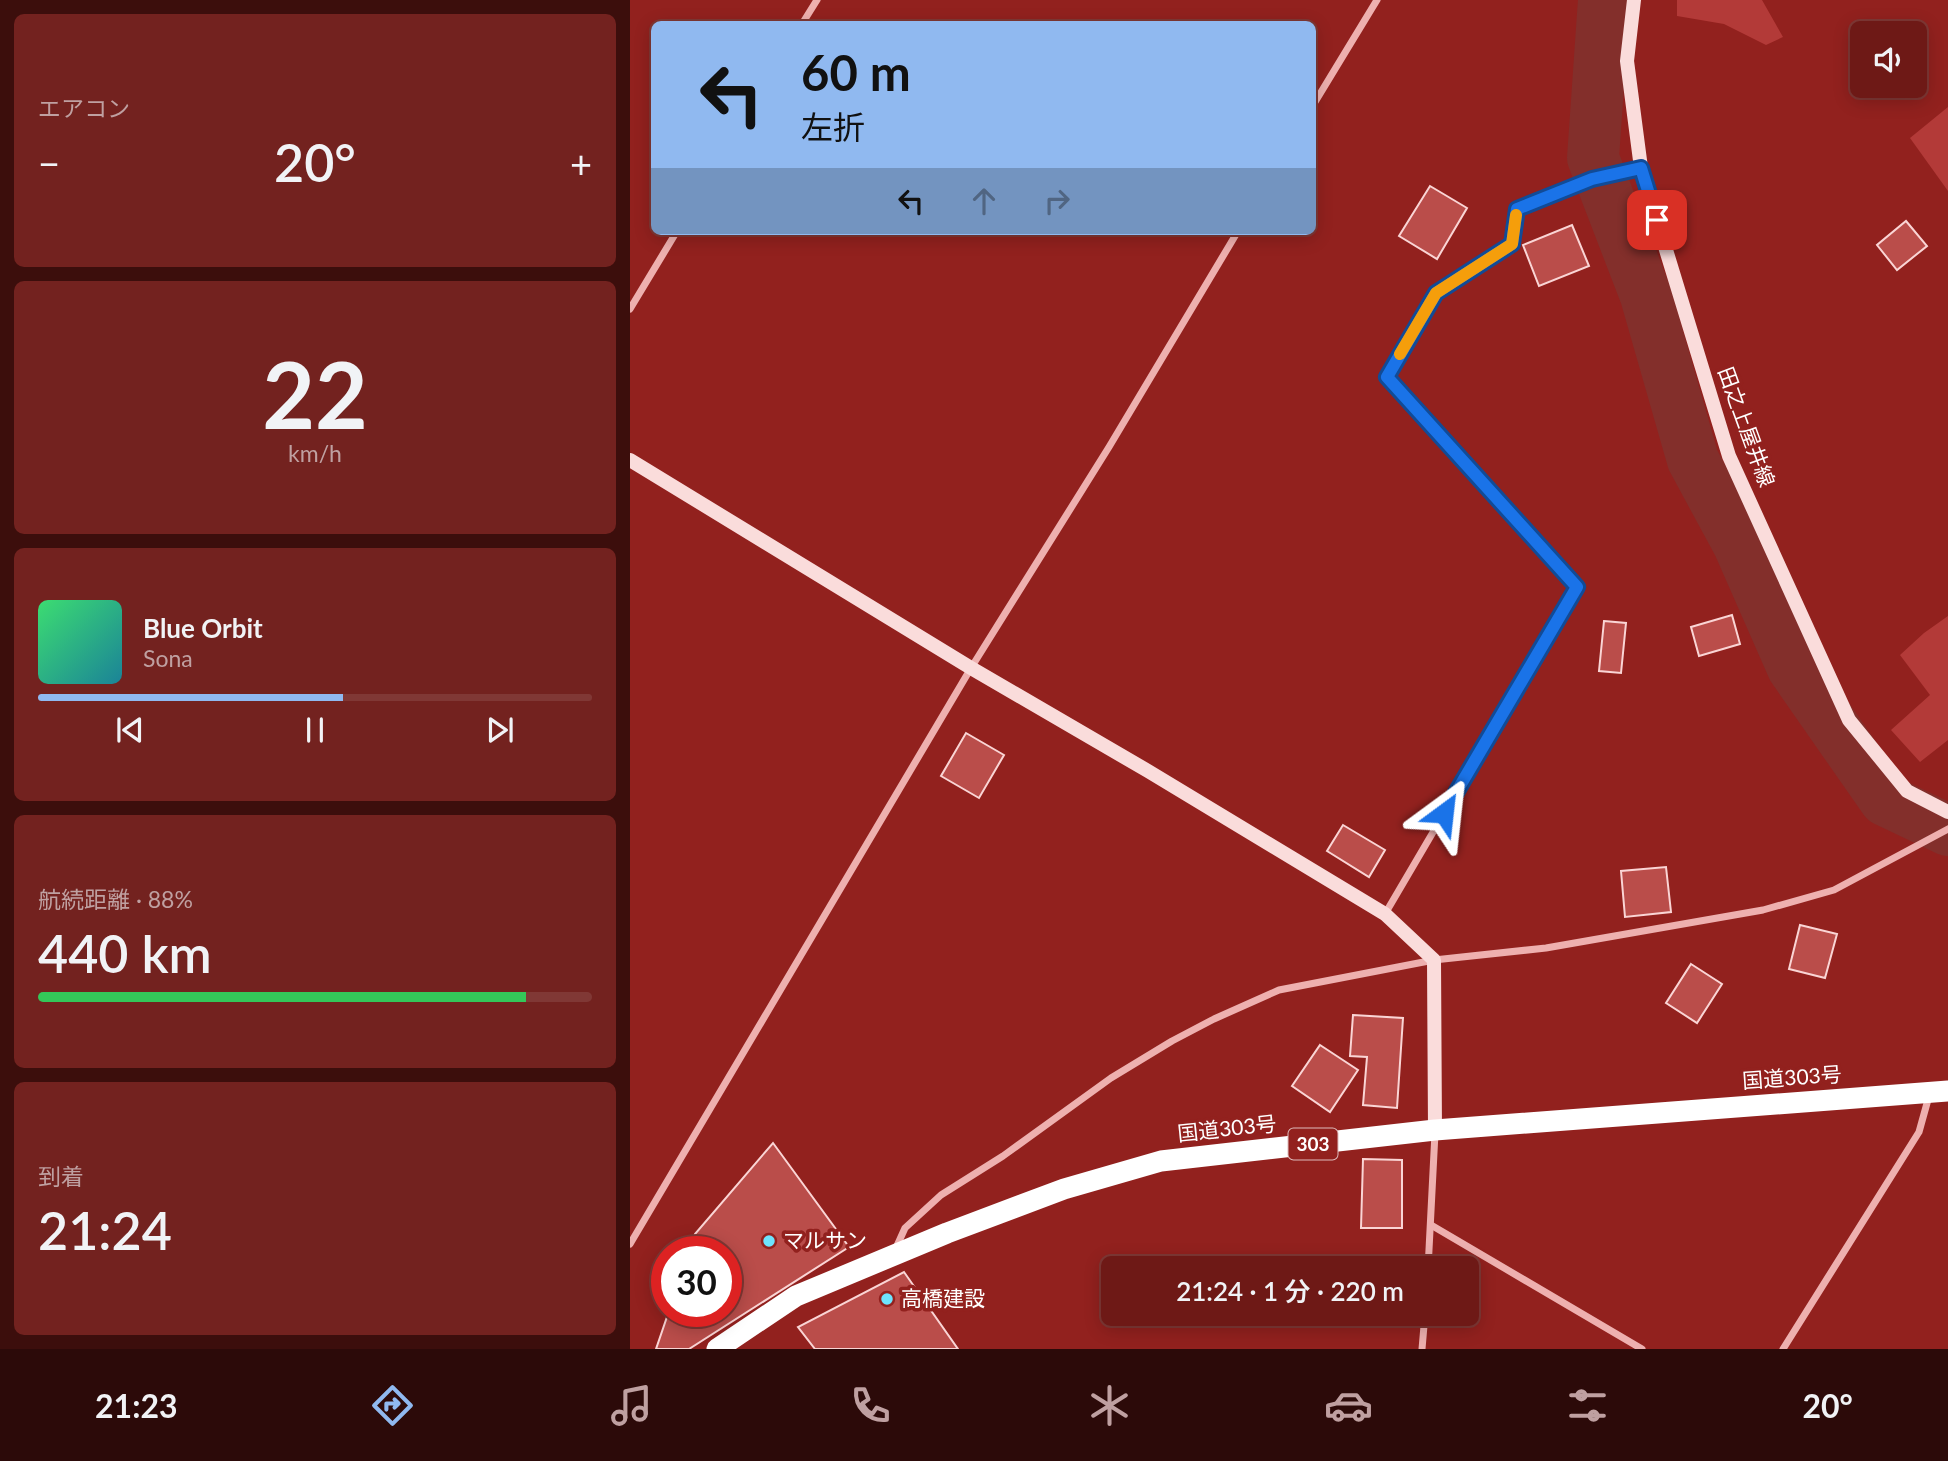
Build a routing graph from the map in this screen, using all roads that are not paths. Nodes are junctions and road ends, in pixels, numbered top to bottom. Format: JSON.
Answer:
{"nodes":[{"id":1,"x":817,"y":0,"type":"edge"},
{"id":2,"x":1377,"y":0,"type":"edge"},
{"id":3,"x":1634,"y":0,"type":"edge"},
{"id":4,"x":804,"y":21,"type":"edge"},
{"id":5,"x":1316,"y":100,"type":"edge"},
{"id":6,"x":1641,"y":168,"type":"junction"},
{"id":7,"x":675,"y":235,"type":"edge"},
{"id":8,"x":1236,"y":235,"type":"edge"},
{"id":9,"x":630,"y":309,"type":"edge"},
{"id":10,"x":630,"y":460,"type":"edge"},
{"id":11,"x":971,"y":668,"type":"junction"},
{"id":12,"x":1948,"y":812,"type":"edge"},
{"id":13,"x":1948,"y":829,"type":"edge"},
{"id":14,"x":1385,"y":914,"type":"junction"},
{"id":15,"x":1434,"y":960,"type":"junction"},
{"id":16,"x":1939,"y":1092,"type":"edge"},
{"id":17,"x":1435,"y":1130,"type":"junction"},
{"id":18,"x":1432,"y":1225,"type":"junction"},
{"id":19,"x":630,"y":1244,"type":"edge"},
{"id":20,"x":892,"y":1256,"type":"junction"},
{"id":21,"x":1429,"y":1256,"type":"edge"},
{"id":22,"x":1424,"y":1326,"type":"edge"},
{"id":23,"x":717,"y":1349,"type":"edge"},
{"id":24,"x":1422,"y":1349,"type":"edge"},
{"id":25,"x":1642,"y":1349,"type":"edge"},
{"id":26,"x":1783,"y":1349,"type":"edge"}],
"edges":[{"from":1,"to":4,"type":"street"},
{"from":2,"to":5,"type":"street"},
{"from":3,"to":6,"type":"street","name":"田之上屋井線"},
{"from":6,"to":12,"type":"street","name":"田之上屋井線"},
{"from":6,"to":14,"type":"street"},
{"from":7,"to":9,"type":"street"},
{"from":8,"to":11,"type":"street"},
{"from":10,"to":11,"type":"street"},
{"from":11,"to":14,"type":"street"},
{"from":11,"to":19,"type":"street"},
{"from":13,"to":15,"type":"street"},
{"from":14,"to":15,"type":"street"},
{"from":15,"to":17,"type":"street"},
{"from":15,"to":20,"type":"street"},
{"from":16,"to":17,"type":"highway","name":"国道303号","number":"303"},
{"from":16,"to":26,"type":"street"},
{"from":17,"to":18,"type":"street"},
{"from":17,"to":20,"type":"highway","name":"国道303号","number":"303"},
{"from":18,"to":21,"type":"street"},
{"from":18,"to":25,"type":"street"},
{"from":20,"to":23,"type":"highway","name":"国道303号","number":"303"},
{"from":22,"to":24,"type":"street"}]}
